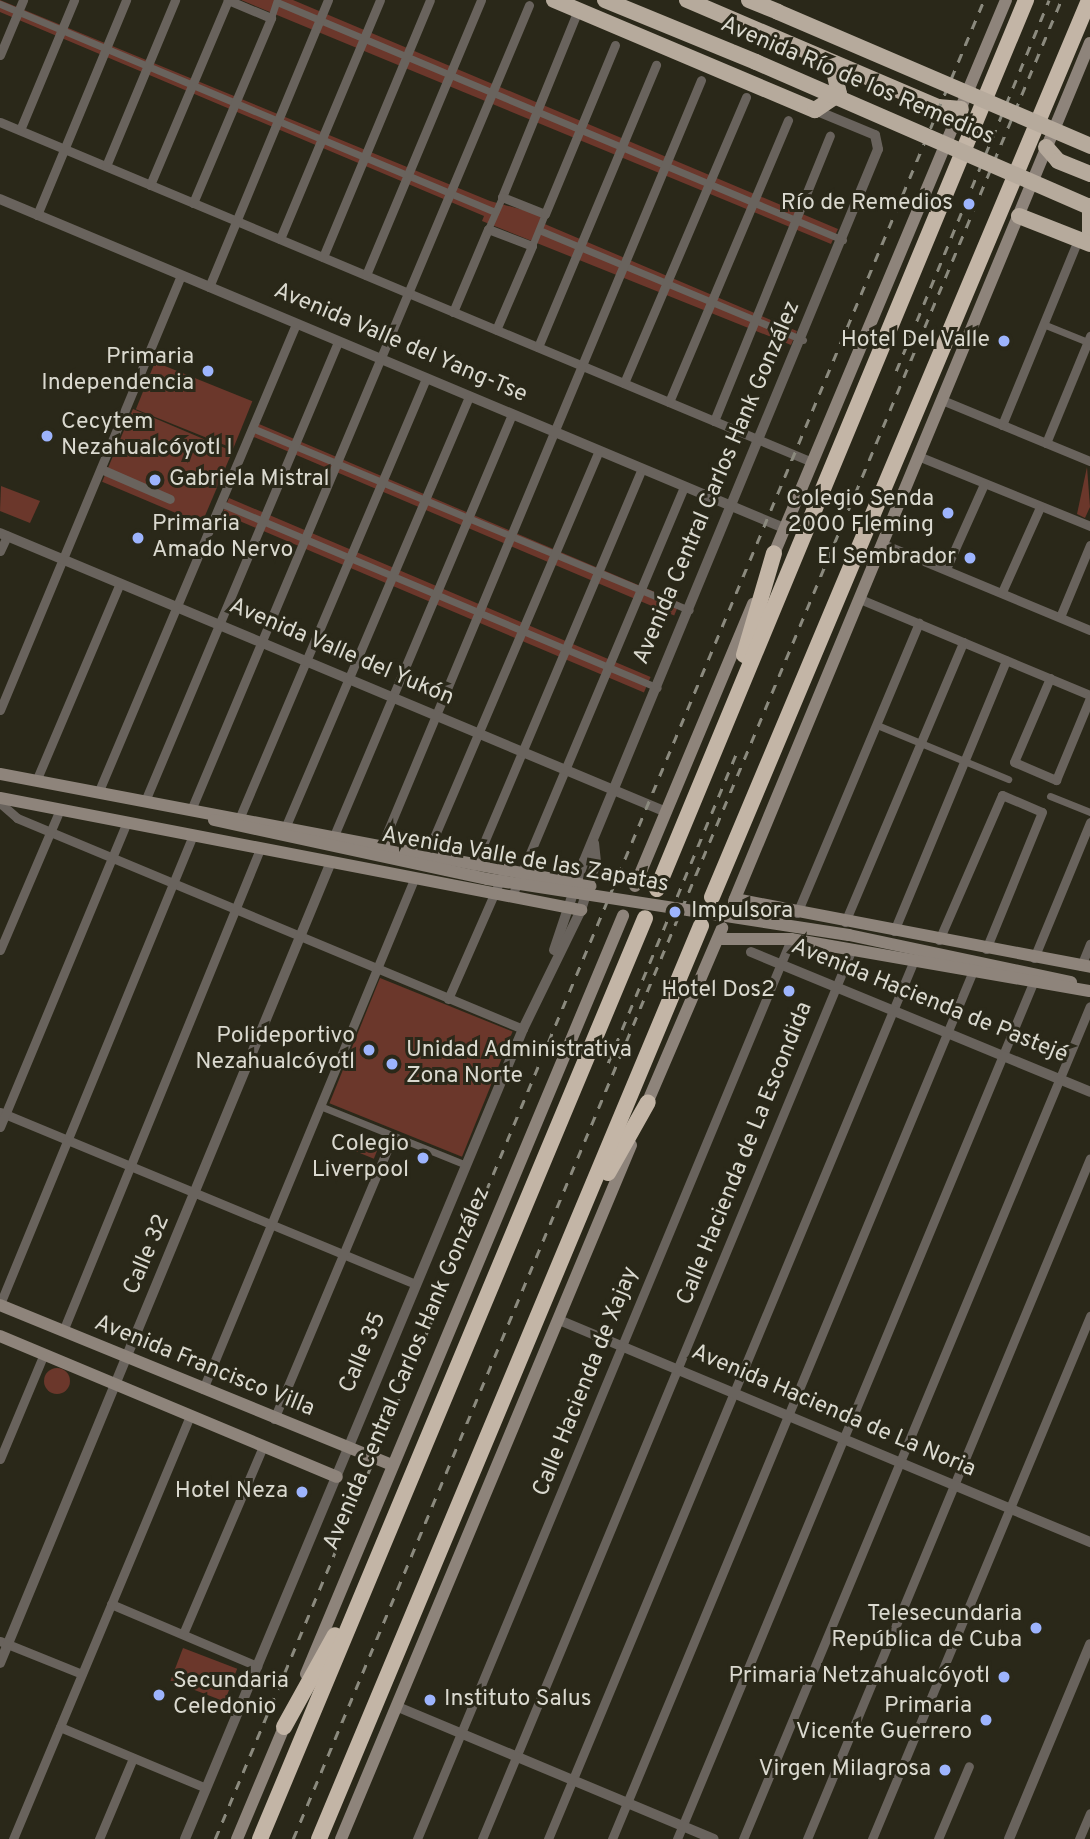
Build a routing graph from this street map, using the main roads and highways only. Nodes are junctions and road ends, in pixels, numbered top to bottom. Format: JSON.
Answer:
{"nodes":[{"id":1,"x":554,"y":0,"type":"edge"},
{"id":2,"x":605,"y":0,"type":"edge"},
{"id":3,"x":687,"y":0,"type":"edge"},
{"id":4,"x":749,"y":0,"type":"edge"},
{"id":5,"x":1006,"y":0,"type":"edge"},
{"id":6,"x":1026,"y":0,"type":"edge"},
{"id":7,"x":1089,"y":0,"type":"edge"},
{"id":8,"x":1090,"y":43,"type":"edge"},
{"id":9,"x":1086,"y":62,"type":"edge"},
{"id":10,"x":833,"y":65,"type":"junction"},
{"id":11,"x":1056,"y":104,"type":"junction"},
{"id":12,"x":961,"y":109,"type":"junction"},
{"id":13,"x":1090,"y":146,"type":"edge"},
{"id":14,"x":1046,"y":147,"type":"junction"},
{"id":15,"x":1090,"y":174,"type":"edge"},
{"id":16,"x":1090,"y":206,"type":"edge"},
{"id":17,"x":1019,"y":216,"type":"junction"},
{"id":18,"x":1090,"y":232,"type":"edge"},
{"id":19,"x":1083,"y":246,"type":"edge"},
{"id":20,"x":774,"y":553,"type":"junction"},
{"id":21,"x":0,"y":774,"type":"edge"},
{"id":22,"x":703,"y":779,"type":"junction"},
{"id":23,"x":0,"y":801,"type":"edge"},
{"id":24,"x":191,"y":810,"type":"junction"},
{"id":25,"x":284,"y":834,"type":"junction"},
{"id":26,"x":193,"y":835,"type":"junction"},
{"id":27,"x":527,"y":876,"type":"junction"},
{"id":28,"x":583,"y":885,"type":"road end"},
{"id":29,"x":635,"y":886,"type":"dead end"},
{"id":30,"x":657,"y":889,"type":"dead end"},
{"id":31,"x":526,"y":898,"type":"junction"},
{"id":32,"x":712,"y":898,"type":"dead end"},
{"id":33,"x":576,"y":908,"type":"road end"},
{"id":34,"x":623,"y":916,"type":"dead end"},
{"id":35,"x":645,"y":918,"type":"dead end"},
{"id":36,"x":839,"y":920,"type":"junction"},
{"id":37,"x":701,"y":926,"type":"dead end"},
{"id":38,"x":828,"y":945,"type":"junction"},
{"id":39,"x":1008,"y":966,"type":"junction"},
{"id":40,"x":1087,"y":969,"type":"edge"},
{"id":41,"x":1090,"y":990,"type":"edge"},
{"id":42,"x":648,"y":1102,"type":"junction"},
{"id":43,"x":582,"y":1213,"type":"junction"},
{"id":44,"x":0,"y":1305,"type":"edge"},
{"id":45,"x":0,"y":1336,"type":"edge"},
{"id":46,"x":393,"y":1465,"type":"junction"},
{"id":47,"x":337,"y":1477,"type":"road end"},
{"id":48,"x":373,"y":1569,"type":"junction"},
{"id":49,"x":284,"y":1727,"type":"junction"},
{"id":50,"x":237,"y":1839,"type":"edge"},
{"id":51,"x":260,"y":1839,"type":"edge"},
{"id":52,"x":319,"y":1839,"type":"edge"},
{"id":53,"x":341,"y":1839,"type":"edge"}],
"edges":[{"from":1,"to":10,"type":"highway"},
{"from":2,"to":16,"type":"highway","name":"Avenida Río de los Remedios","bridge":true},
{"from":3,"to":10,"type":"highway"},
{"from":4,"to":13,"type":"highway","name":"Avenida Río de los Remedios","bridge":true},
{"from":5,"to":12,"type":"main road"},
{"from":6,"to":22,"type":"highway"},
{"from":7,"to":11,"type":"highway"},
{"from":8,"to":9,"type":"main road"},
{"from":9,"to":11,"type":"main road"},
{"from":10,"to":12,"type":"highway"},
{"from":11,"to":14,"type":"main road"},
{"from":11,"to":32,"type":"highway"},
{"from":12,"to":20,"type":"main road"},
{"from":14,"to":15,"type":"highway"},
{"from":14,"to":17,"type":"main road"},
{"from":16,"to":18,"type":"highway"},
{"from":17,"to":19,"type":"highway"},
{"from":17,"to":36,"type":"main road"},
{"from":20,"to":22,"type":"highway"},
{"from":20,"to":29,"type":"main road"},
{"from":21,"to":24,"type":"main road","name":"Avenida Valle de las Zapatas"},
{"from":22,"to":30,"type":"highway"},
{"from":23,"to":26,"type":"main road","name":"Avenida Valle de las Zapatas"},
{"from":24,"to":25,"type":"main road","name":"Avenida Valle de las Zapatas"},
{"from":24,"to":25,"type":"main road","name":"Avenida Valle de las Zapatas"},
{"from":25,"to":26,"type":"main road","name":"Avenida Valle de las Zapatas"},
{"from":25,"to":27,"type":"main road","name":"Avenida Valle de las Zapatas"},
{"from":25,"to":39,"type":"main road","name":"Avenida Valle de las Zapatas","bridge":true},
{"from":26,"to":31,"type":"main road","name":"Avenida Valle de las Zapatas"},
{"from":27,"to":28,"type":"main road","name":"Avenida Valle de las Zapatas"},
{"from":27,"to":31,"type":"main road"},
{"from":31,"to":33,"type":"main road","name":"Avenida Valle de las Zapatas"},
{"from":34,"to":46,"type":"main road","name":"Avenida Central Carlos Hank González"},
{"from":35,"to":48,"type":"highway","name":"Avenida Central Carlos Hank González"},
{"from":36,"to":38,"type":"main road"},
{"from":36,"to":40,"type":"main road"},
{"from":37,"to":43,"type":"highway"},
{"from":38,"to":41,"type":"main road","name":"Avenida Valle de las Zapatas"},
{"from":38,"to":42,"type":"main road","name":"Avenida Valle de las Zapatas"},
{"from":39,"to":40,"type":"main road","name":"Avenida Valle de las Zapatas"},
{"from":39,"to":41,"type":"main road","name":"Avenida Valle de las Zapatas"},
{"from":42,"to":43,"type":"highway"},
{"from":42,"to":53,"type":"main road"},
{"from":43,"to":52,"type":"highway"},
{"from":44,"to":46,"type":"main road","name":"Avenida Francisco Villa"},
{"from":45,"to":47,"type":"main road"},
{"from":46,"to":49,"type":"main road","name":"Avenida Central Carlos Hank González"},
{"from":48,"to":49,"type":"highway"},
{"from":48,"to":51,"type":"highway","name":"Avenida Central Carlos Hank González"},
{"from":49,"to":50,"type":"main road","name":"Avenida Central Carlos Hank González"}]}
